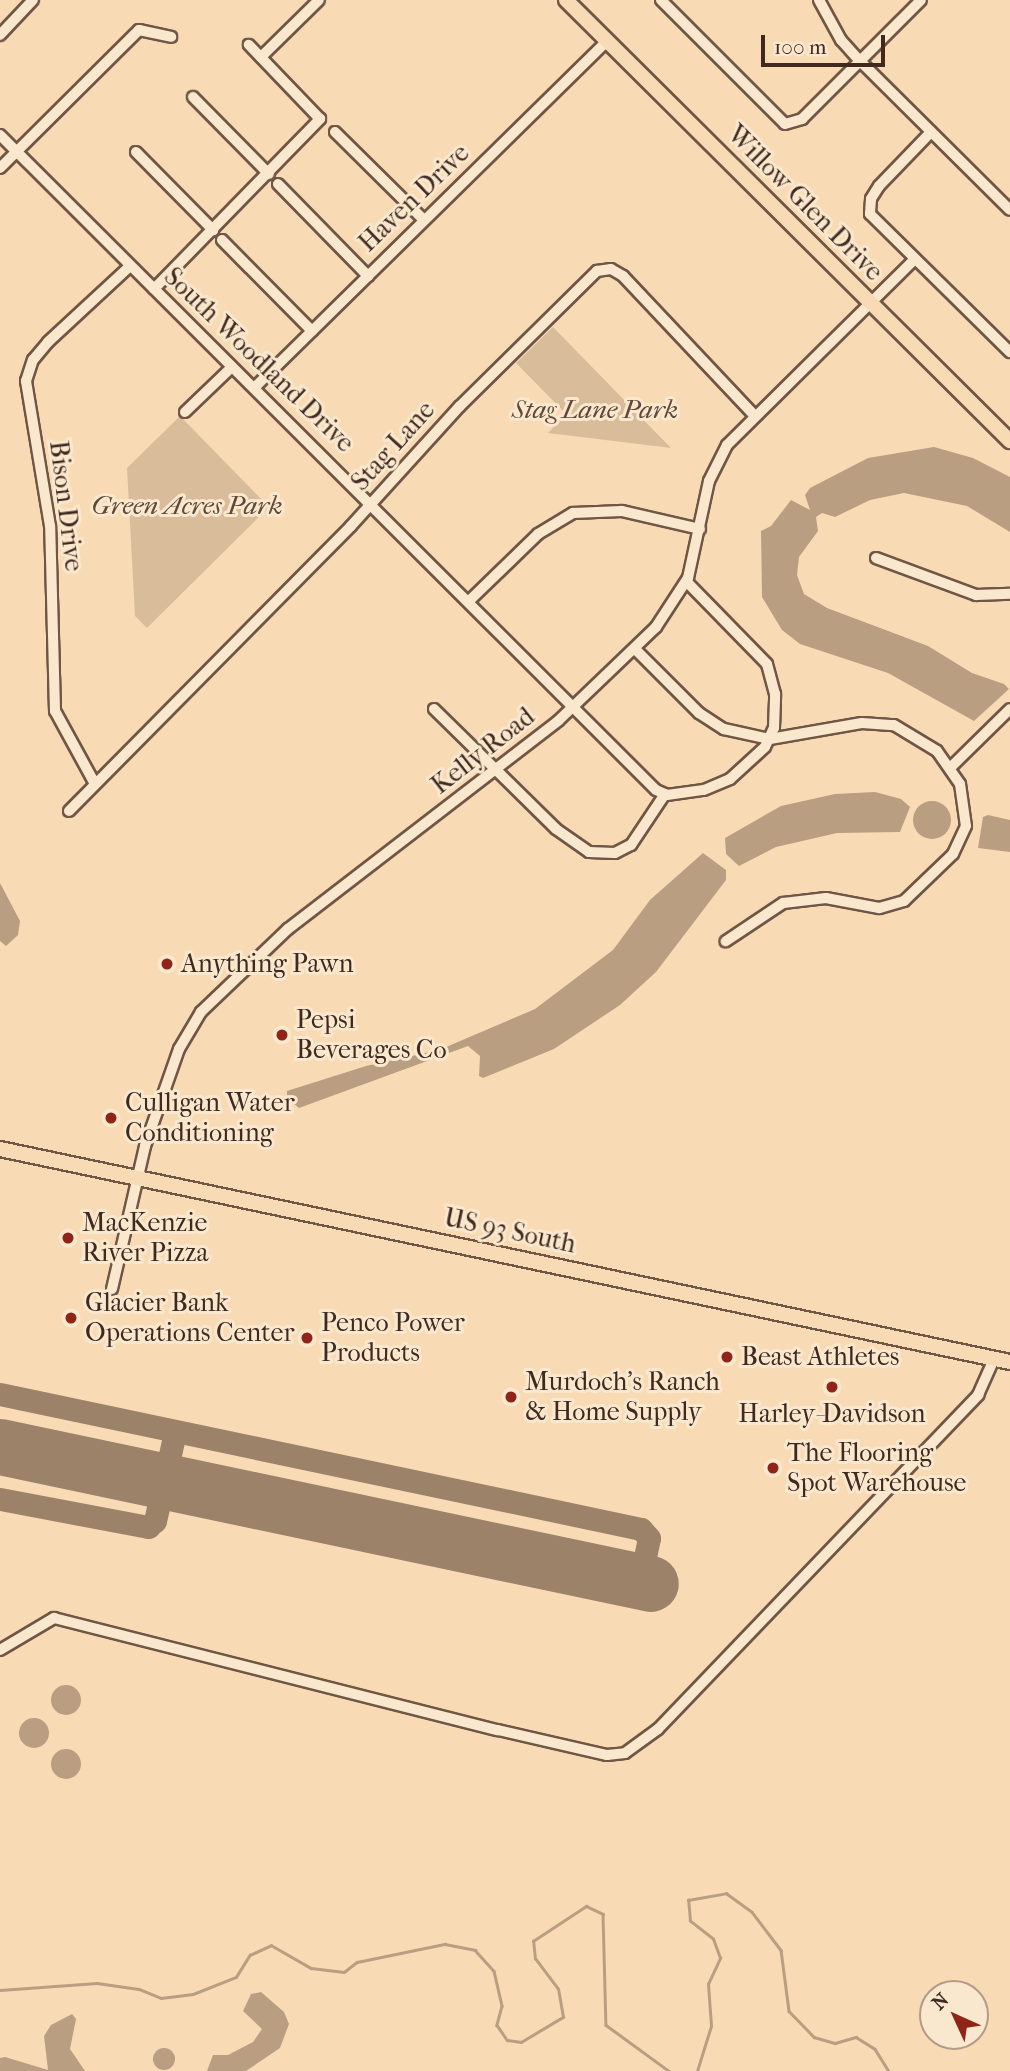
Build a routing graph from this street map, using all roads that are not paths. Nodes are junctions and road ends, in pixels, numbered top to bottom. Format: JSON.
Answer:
{"nodes":[{"id":1,"x":33,"y":0,"type":"edge"},
{"id":2,"x":319,"y":0,"type":"edge"},
{"id":3,"x":566,"y":0,"type":"edge"},
{"id":4,"x":661,"y":0,"type":"edge"},
{"id":5,"x":819,"y":0,"type":"edge"},
{"id":6,"x":920,"y":0,"type":"edge"},
{"id":7,"x":0,"y":35,"type":"edge"},
{"id":8,"x":171,"y":37,"type":"dead end"},
{"id":9,"x":607,"y":41,"type":"junction"},
{"id":10,"x":249,"y":44,"type":"dead end"},
{"id":11,"x":261,"y":57,"type":"junction"},
{"id":12,"x":860,"y":61,"type":"junction"},
{"id":13,"x":193,"y":97,"type":"dead end"},
{"id":14,"x":335,"y":132,"type":"dead end"},
{"id":15,"x":931,"y":132,"type":"junction"},
{"id":16,"x":0,"y":135,"type":"edge"},
{"id":17,"x":17,"y":151,"type":"junction"},
{"id":18,"x":136,"y":152,"type":"dead end"},
{"id":19,"x":0,"y":168,"type":"edge"},
{"id":20,"x":269,"y":174,"type":"junction"},
{"id":21,"x":278,"y":184,"type":"dead end"},
{"id":22,"x":1010,"y":210,"type":"edge"},
{"id":23,"x":424,"y":220,"type":"junction"},
{"id":24,"x":213,"y":230,"type":"junction"},
{"id":25,"x":222,"y":240,"type":"dead end"},
{"id":26,"x":915,"y":259,"type":"junction"},
{"id":27,"x":130,"y":266,"type":"junction"},
{"id":28,"x":368,"y":276,"type":"junction"},
{"id":29,"x":154,"y":289,"type":"junction"},
{"id":30,"x":872,"y":304,"type":"junction"},
{"id":31,"x":312,"y":331,"type":"junction"},
{"id":32,"x":1010,"y":352,"type":"edge"},
{"id":33,"x":232,"y":367,"type":"junction"},
{"id":34,"x":254,"y":388,"type":"junction"},
{"id":35,"x":185,"y":412,"type":"dead end"},
{"id":36,"x":755,"y":416,"type":"junction"},
{"id":37,"x":1010,"y":441,"type":"edge"},
{"id":38,"x":371,"y":503,"type":"junction"},
{"id":39,"x":700,"y":529,"type":"junction"},
{"id":40,"x":876,"y":558,"type":"dead end"},
{"id":41,"x":687,"y":582,"type":"junction"},
{"id":42,"x":1010,"y":594,"type":"edge"},
{"id":43,"x":470,"y":600,"type":"junction"},
{"id":44,"x":635,"y":649,"type":"junction"},
{"id":45,"x":574,"y":706,"type":"junction"},
{"id":46,"x":434,"y":709,"type":"dead end"},
{"id":47,"x":1010,"y":709,"type":"edge"},
{"id":48,"x":770,"y":739,"type":"junction"},
{"id":49,"x":952,"y":766,"type":"junction"},
{"id":50,"x":497,"y":770,"type":"junction"},
{"id":51,"x":95,"y":785,"type":"junction"},
{"id":52,"x":665,"y":794,"type":"junction"},
{"id":53,"x":69,"y":811,"type":"dead end"},
{"id":54,"x":726,"y":941,"type":"dead end"},
{"id":55,"x":0,"y":1149,"type":"edge"},
{"id":56,"x":136,"y":1178,"type":"junction"},
{"id":57,"x":112,"y":1289,"type":"dead end"},
{"id":58,"x":993,"y":1359,"type":"junction"},
{"id":59,"x":1010,"y":1362,"type":"edge"},
{"id":60,"x":0,"y":1650,"type":"edge"}],
"edges":[{"from":1,"to":7,"type":"street"},
{"from":2,"to":11,"type":"street"},
{"from":3,"to":9,"type":"main road","name":"Willow Glen Drive"},
{"from":4,"to":12,"type":"street"},
{"from":5,"to":12,"type":"street"},
{"from":6,"to":12,"type":"street"},
{"from":8,"to":17,"type":"street"},
{"from":9,"to":23,"type":"street","name":"Haven Drive"},
{"from":9,"to":30,"type":"main road","name":"Willow Glen Drive"},
{"from":10,"to":11,"type":"street"},
{"from":11,"to":20,"type":"street"},
{"from":12,"to":15,"type":"street"},
{"from":13,"to":20,"type":"street"},
{"from":14,"to":23,"type":"street"},
{"from":15,"to":22,"type":"street"},
{"from":15,"to":26,"type":"street"},
{"from":16,"to":17,"type":"street","name":"South Woodland Drive"},
{"from":17,"to":19,"type":"street"},
{"from":17,"to":27,"type":"street","name":"South Woodland Drive"},
{"from":18,"to":24,"type":"street"},
{"from":20,"to":24,"type":"street"},
{"from":21,"to":28,"type":"street"},
{"from":23,"to":28,"type":"street","name":"Haven Drive"},
{"from":24,"to":29,"type":"street"},
{"from":25,"to":31,"type":"street"},
{"from":26,"to":30,"type":"street","name":"Kelly Road"},
{"from":26,"to":32,"type":"street"},
{"from":27,"to":29,"type":"street","name":"South Woodland Drive"},
{"from":27,"to":51,"type":"street","name":"Bison Drive"},
{"from":28,"to":31,"type":"street","name":"Haven Drive"},
{"from":29,"to":33,"type":"street","name":"South Woodland Drive"},
{"from":30,"to":36,"type":"street","name":"Kelly Road"},
{"from":30,"to":37,"type":"main road","name":"Willow Glen Drive"},
{"from":31,"to":34,"type":"street","name":"Haven Drive"},
{"from":33,"to":34,"type":"street","name":"South Woodland Drive"},
{"from":33,"to":35,"type":"street"},
{"from":34,"to":38,"type":"street","name":"South Woodland Drive"},
{"from":36,"to":38,"type":"street","name":"Stag Lane"},
{"from":36,"to":39,"type":"street","name":"Kelly Road"},
{"from":38,"to":43,"type":"street","name":"South Woodland Drive"},
{"from":38,"to":51,"type":"street","name":"Stag Lane"},
{"from":39,"to":41,"type":"street","name":"Kelly Road"},
{"from":39,"to":43,"type":"street"},
{"from":40,"to":42,"type":"street"},
{"from":41,"to":44,"type":"street","name":"Kelly Road"},
{"from":41,"to":48,"type":"street"},
{"from":43,"to":45,"type":"street","name":"South Woodland Drive"},
{"from":44,"to":45,"type":"street","name":"Kelly Road"},
{"from":44,"to":48,"type":"street"},
{"from":45,"to":50,"type":"street","name":"Kelly Road"},
{"from":45,"to":52,"type":"street","name":"South Woodland Drive"},
{"from":46,"to":50,"type":"street"},
{"from":47,"to":49,"type":"street"},
{"from":48,"to":49,"type":"street"},
{"from":48,"to":52,"type":"street"},
{"from":49,"to":54,"type":"street"},
{"from":50,"to":52,"type":"street"},
{"from":50,"to":56,"type":"street","name":"Kelly Road"},
{"from":51,"to":53,"type":"street","name":"Stag Lane"},
{"from":55,"to":56,"type":"main road","name":"US 93 South"},
{"from":56,"to":57,"type":"street","name":"Kelly Road"},
{"from":56,"to":58,"type":"main road","name":"US 93 South"},
{"from":58,"to":59,"type":"main road","name":"US 93 South"},
{"from":58,"to":60,"type":"street"}]}
